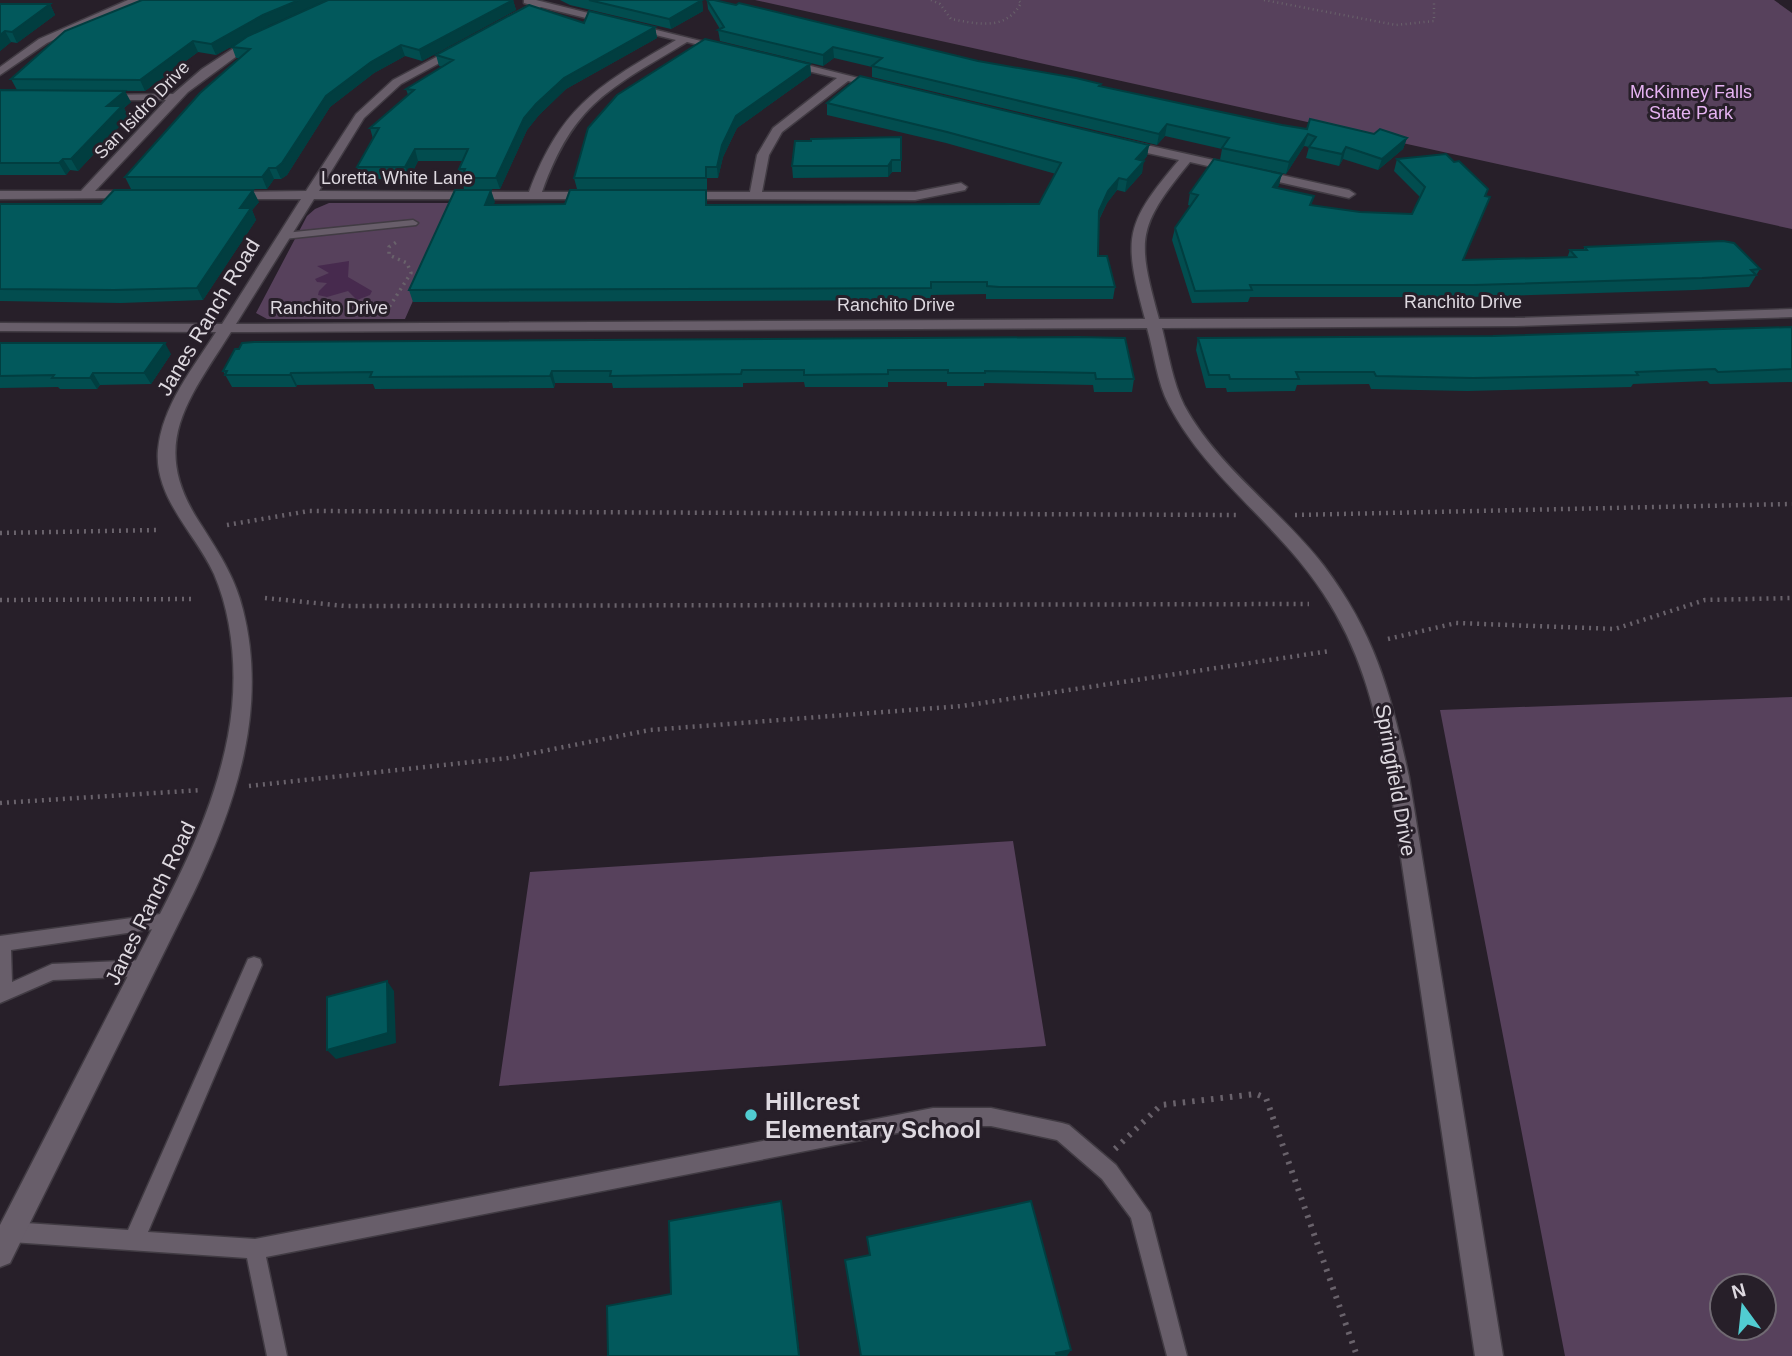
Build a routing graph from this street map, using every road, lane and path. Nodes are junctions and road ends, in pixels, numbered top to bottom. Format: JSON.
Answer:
{"nodes":[{"id":1,"x":136,"y":0,"type":"edge"},
{"id":2,"x":931,"y":0,"type":"edge"},
{"id":3,"x":1018,"y":0,"type":"edge"},
{"id":4,"x":1264,"y":0,"type":"edge"},
{"id":5,"x":1434,"y":0,"type":"edge"},
{"id":6,"x":532,"y":2,"type":"edge"},
{"id":7,"x":500,"y":26,"type":"edge"},
{"id":8,"x":266,"y":33,"type":"edge"},
{"id":9,"x":476,"y":38,"type":"edge"},
{"id":10,"x":685,"y":39,"type":"junction"},
{"id":11,"x":738,"y":51,"type":"edge"},
{"id":12,"x":779,"y":61,"type":"edge"},
{"id":13,"x":0,"y":72,"type":"edge"},
{"id":14,"x":846,"y":77,"type":"junction"},
{"id":15,"x":887,"y":87,"type":"edge"},
{"id":16,"x":92,"y":97,"type":"edge"},
{"id":17,"x":176,"y":97,"type":"junction"},
{"id":18,"x":1118,"y":142,"type":"edge"},
{"id":19,"x":1186,"y":159,"type":"junction"},
{"id":20,"x":961,"y":187,"type":"dead end"},
{"id":21,"x":1349,"y":194,"type":"dead end"},
{"id":22,"x":0,"y":195,"type":"edge"},
{"id":23,"x":150,"y":195,"type":"edge"},
{"id":24,"x":217,"y":195,"type":"edge"},
{"id":25,"x":310,"y":195,"type":"junction"},
{"id":26,"x":84,"y":196,"type":"junction"},
{"id":27,"x":534,"y":196,"type":"junction"},
{"id":28,"x":603,"y":196,"type":"edge"},
{"id":29,"x":673,"y":196,"type":"edge"},
{"id":30,"x":755,"y":197,"type":"junction"},
{"id":31,"x":414,"y":223,"type":"dead end"},
{"id":32,"x":284,"y":236,"type":"junction"},
{"id":33,"x":402,"y":240,"type":"dead end"},
{"id":34,"x":1792,"y":313,"type":"edge"},
{"id":35,"x":385,"y":315,"type":"dead end"},
{"id":36,"x":1155,"y":323,"type":"junction"},
{"id":37,"x":0,"y":327,"type":"edge"},
{"id":38,"x":226,"y":328,"type":"junction"},
{"id":39,"x":1792,"y":504,"type":"edge"},
{"id":40,"x":1241,"y":515,"type":"dead end"},
{"id":41,"x":1290,"y":515,"type":"dead end"},
{"id":42,"x":227,"y":526,"type":"dead end"},
{"id":43,"x":158,"y":530,"type":"dead end"},
{"id":44,"x":0,"y":533,"type":"edge"},
{"id":45,"x":265,"y":598,"type":"dead end"},
{"id":46,"x":1792,"y":598,"type":"edge"},
{"id":47,"x":194,"y":599,"type":"dead end"},
{"id":48,"x":0,"y":600,"type":"edge"},
{"id":49,"x":1309,"y":604,"type":"dead end"},
{"id":50,"x":1388,"y":639,"type":"dead end"},
{"id":51,"x":1330,"y":651,"type":"dead end"},
{"id":52,"x":226,"y":788,"type":"junction"},
{"id":53,"x":0,"y":803,"type":"edge"},
{"id":54,"x":167,"y":920,"type":"junction"},
{"id":55,"x":2,"y":943,"type":"edge"},
{"id":56,"x":254,"y":965,"type":"dead end"},
{"id":57,"x":144,"y":968,"type":"junction"},
{"id":58,"x":1,"y":995,"type":"edge"},
{"id":59,"x":1100,"y":1164,"type":"junction"},
{"id":60,"x":11,"y":1232,"type":"junction"},
{"id":61,"x":134,"y":1240,"type":"junction"},
{"id":62,"x":256,"y":1249,"type":"junction"},
{"id":63,"x":0,"y":1252,"type":"edge"},
{"id":64,"x":277,"y":1356,"type":"edge"},
{"id":65,"x":1177,"y":1356,"type":"edge"},
{"id":66,"x":1357,"y":1356,"type":"edge"},
{"id":67,"x":1489,"y":1356,"type":"edge"}],
"edges":[{"from":1,"to":13,"type":"street"},
{"from":2,"to":3,"type":"path"},
{"from":4,"to":5,"type":"path"},
{"from":6,"to":7,"type":"street"},
{"from":6,"to":10,"type":"street"},
{"from":8,"to":17,"type":"street","name":"San Isidro Drive"},
{"from":9,"to":25,"type":"street","name":"Janes Ranch Road"},
{"from":10,"to":11,"type":"street"},
{"from":10,"to":27,"type":"street"},
{"from":12,"to":14,"type":"street"},
{"from":14,"to":15,"type":"street"},
{"from":14,"to":30,"type":"street"},
{"from":16,"to":17,"type":"street"},
{"from":17,"to":26,"type":"street","name":"San Isidro Drive"},
{"from":18,"to":19,"type":"street"},
{"from":19,"to":21,"type":"street"},
{"from":19,"to":36,"type":"street","name":"Springfield Drive"},
{"from":20,"to":30,"type":"street"},
{"from":22,"to":26,"type":"street"},
{"from":23,"to":26,"type":"street"},
{"from":24,"to":25,"type":"street","name":"Loretta White Lane"},
{"from":25,"to":27,"type":"street","name":"Loretta White Lane"},
{"from":25,"to":32,"type":"street","name":"Janes Ranch Road"},
{"from":27,"to":28,"type":"street","name":"Loretta White Lane"},
{"from":29,"to":30,"type":"street"},
{"from":31,"to":32,"type":"lane"},
{"from":32,"to":38,"type":"street","name":"Janes Ranch Road"},
{"from":33,"to":35,"type":"path"},
{"from":34,"to":36,"type":"street","name":"Ranchito Drive"},
{"from":36,"to":38,"type":"street","name":"Ranchito Drive"},
{"from":36,"to":67,"type":"street","name":"Springfield Drive"},
{"from":37,"to":38,"type":"street","name":"Ranchito Drive"},
{"from":38,"to":52,"type":"street","name":"Janes Ranch Road"},
{"from":39,"to":41,"type":"path"},
{"from":40,"to":42,"type":"path"},
{"from":43,"to":44,"type":"path"},
{"from":45,"to":49,"type":"path"},
{"from":46,"to":50,"type":"path"},
{"from":47,"to":48,"type":"path"},
{"from":51,"to":52,"type":"path"},
{"from":52,"to":53,"type":"path"},
{"from":52,"to":54,"type":"street","name":"Janes Ranch Road"},
{"from":54,"to":55,"type":"lane"},
{"from":54,"to":57,"type":"street","name":"Janes Ranch Road"},
{"from":55,"to":58,"type":"lane"},
{"from":56,"to":61,"type":"lane"},
{"from":57,"to":58,"type":"lane"},
{"from":57,"to":60,"type":"street","name":"Janes Ranch Road"},
{"from":59,"to":62,"type":"lane"},
{"from":59,"to":65,"type":"lane"},
{"from":59,"to":66,"type":"path"},
{"from":60,"to":61,"type":"lane"},
{"from":60,"to":63,"type":"street","name":"Janes Ranch Road"},
{"from":61,"to":62,"type":"lane"},
{"from":62,"to":64,"type":"lane"}]}
